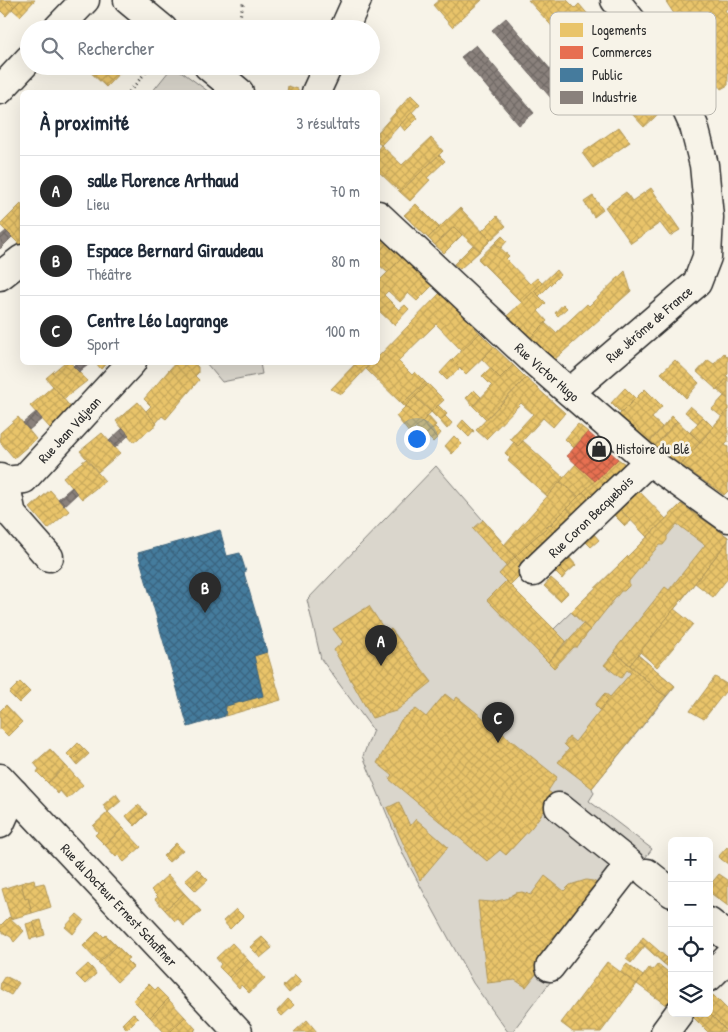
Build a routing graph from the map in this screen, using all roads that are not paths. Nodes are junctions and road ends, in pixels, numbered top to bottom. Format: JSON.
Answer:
{"nodes":[{"id":1,"x":85,"y":0,"type":"edge"},
{"id":2,"x":128,"y":0,"type":"edge"},
{"id":3,"x":357,"y":0,"type":"edge"},
{"id":4,"x":615,"y":0,"type":"edge"},
{"id":5,"x":625,"y":12,"type":"edge"},
{"id":6,"x":66,"y":20,"type":"edge"},
{"id":7,"x":152,"y":20,"type":"edge"},
{"id":8,"x":348,"y":20,"type":"edge"},
{"id":9,"x":20,"y":69,"type":"edge"},
{"id":10,"x":219,"y":75,"type":"edge"},
{"id":11,"x":324,"y":75,"type":"edge"},
{"id":12,"x":0,"y":90,"type":"edge"},
{"id":13,"x":237,"y":90,"type":"edge"},
{"id":14,"x":317,"y":90,"type":"edge"},
{"id":15,"x":689,"y":115,"type":"edge"},
{"id":16,"x":718,"y":209,"type":"edge"},
{"id":17,"x":380,"y":217,"type":"edge"},
{"id":18,"x":718,"y":246,"type":"edge"},
{"id":19,"x":20,"y":261,"type":"edge"},
{"id":20,"x":0,"y":276,"type":"edge"},
{"id":21,"x":129,"y":365,"type":"edge"},
{"id":22,"x":570,"y":392,"type":"junction"},
{"id":23,"x":649,"y":461,"type":"junction"},
{"id":24,"x":3,"y":480,"type":"edge"},
{"id":25,"x":728,"y":518,"type":"edge"},
{"id":26,"x":49,"y":557,"type":"dead end"},
{"id":27,"x":533,"y":572,"type":"dead end"},
{"id":28,"x":7,"y":786,"type":"edge"},
{"id":29,"x":560,"y":807,"type":"dead end"},
{"id":30,"x":0,"y":824,"type":"edge"},
{"id":31,"x":647,"y":873,"type":"dead end"},
{"id":32,"x":668,"y":890,"type":"edge"},
{"id":33,"x":713,"y":925,"type":"edge"},
{"id":34,"x":728,"y":937,"type":"edge"},
{"id":35,"x":728,"y":958,"type":"edge"},
{"id":36,"x":550,"y":967,"type":"dead end"},
{"id":37,"x":713,"y":973,"type":"edge"},
{"id":38,"x":676,"y":1017,"type":"edge"},
{"id":39,"x":238,"y":1032,"type":"edge"},
{"id":40,"x":665,"y":1032,"type":"edge"}],
"edges":[{"from":1,"to":6,"type":"street"},
{"from":2,"to":7,"type":"street"},
{"from":3,"to":8,"type":"street"},
{"from":4,"to":5,"type":"street","name":"Rue Jérôme de France"},
{"from":9,"to":12,"type":"street"},
{"from":10,"to":13,"type":"street"},
{"from":11,"to":14,"type":"street"},
{"from":15,"to":16,"type":"street","name":"Rue Jérôme de France"},
{"from":16,"to":18,"type":"street","name":"Rue Jérôme de France"},
{"from":17,"to":22,"type":"street","name":"Rue Victor Hugo"},
{"from":18,"to":22,"type":"street","name":"Rue Jérôme de France"},
{"from":19,"to":20,"type":"street"},
{"from":21,"to":24,"type":"street","name":"Rue Jean Valjean"},
{"from":22,"to":23,"type":"street","name":"Rue Victor Hugo"},
{"from":23,"to":25,"type":"street","name":"Rue Victor Hugo"},
{"from":23,"to":27,"type":"street","name":"Rue Coron Becquebois"},
{"from":24,"to":26,"type":"street"},
{"from":28,"to":30,"type":"street"},
{"from":28,"to":39,"type":"street","name":"Rue du Docteur Ernest Schaffner"},
{"from":29,"to":36,"type":"street"},
{"from":31,"to":32,"type":"street"},
{"from":33,"to":34,"type":"street"},
{"from":35,"to":37,"type":"street"},
{"from":38,"to":40,"type":"street"}]}
